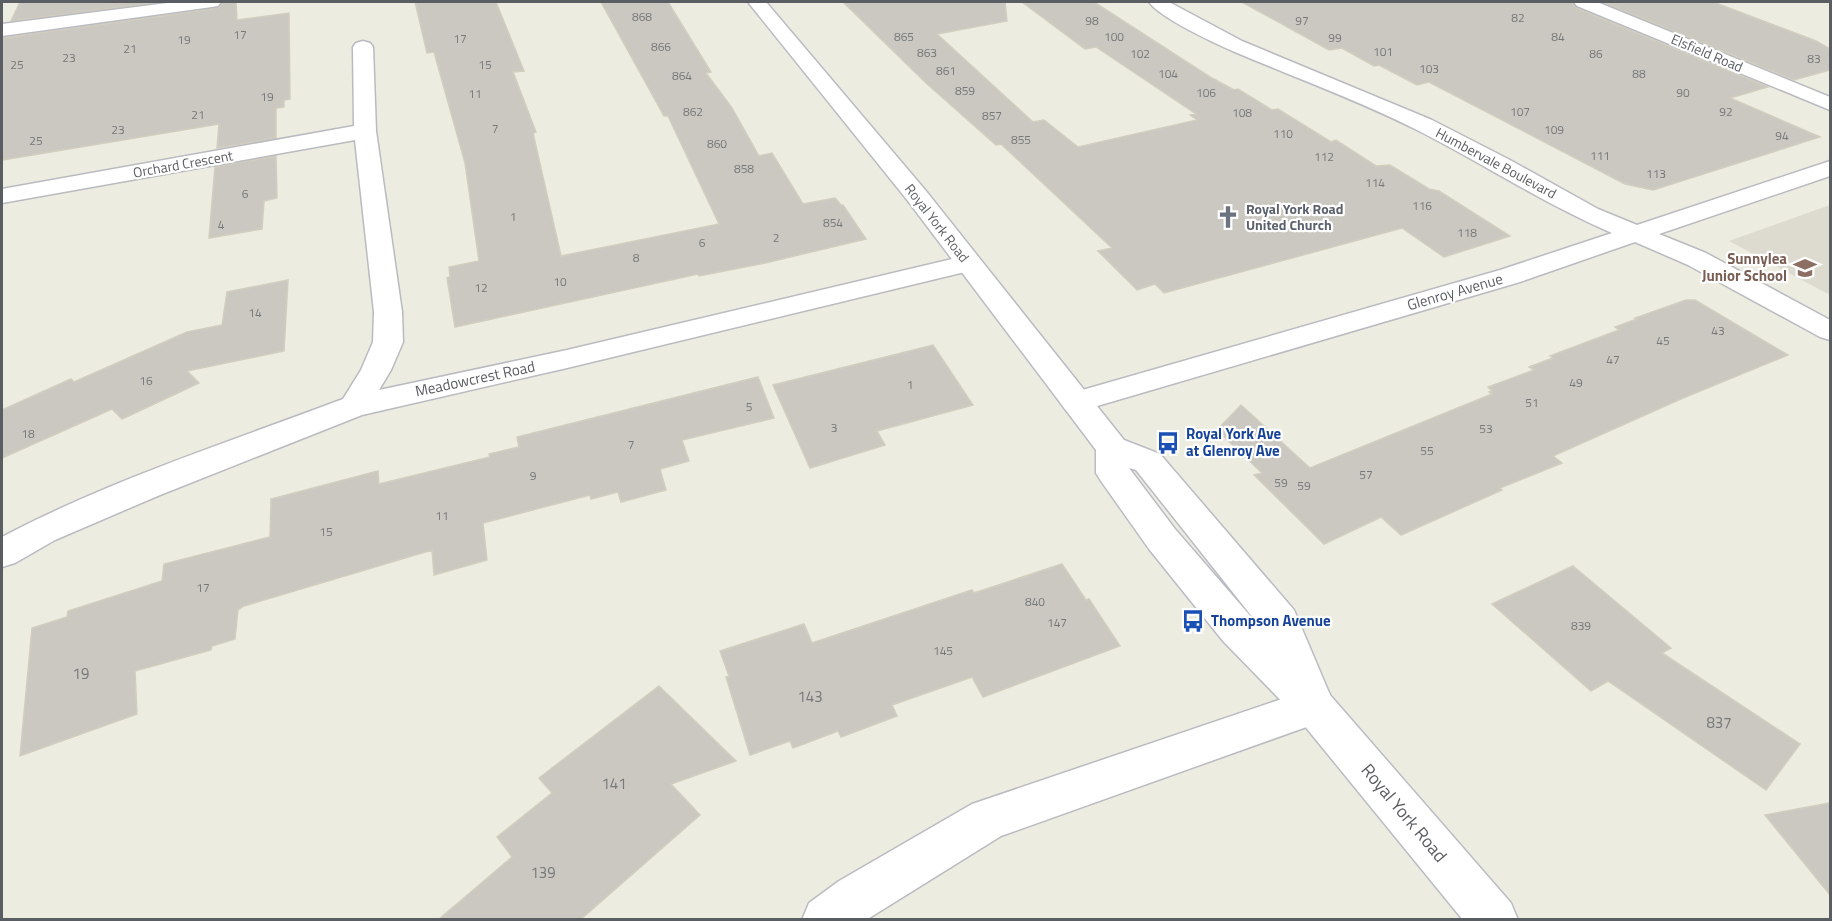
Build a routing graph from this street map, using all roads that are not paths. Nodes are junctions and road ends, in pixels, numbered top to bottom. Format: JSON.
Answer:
{"nodes":[{"id":1,"x":212,"y":2,"type":"edge"},
{"id":2,"x":757,"y":2,"type":"edge"},
{"id":3,"x":1158,"y":2,"type":"edge"},
{"id":4,"x":1583,"y":2,"type":"edge"},
{"id":5,"x":2,"y":30,"type":"edge"},
{"id":6,"x":363,"y":47,"type":"dead end"},
{"id":7,"x":1830,"y":104,"type":"edge"},
{"id":8,"x":365,"y":131,"type":"junction"},
{"id":9,"x":1830,"y":168,"type":"edge"},
{"id":10,"x":2,"y":196,"type":"edge"},
{"id":11,"x":1639,"y":234,"type":"junction"},
{"id":12,"x":969,"y":263,"type":"junction"},
{"id":13,"x":1830,"y":331,"type":"edge"},
{"id":14,"x":1076,"y":402,"type":"junction"},
{"id":15,"x":354,"y":406,"type":"junction"},
{"id":16,"x":2,"y":554,"type":"edge"},
{"id":17,"x":1314,"y":706,"type":"junction"},
{"id":18,"x":826,"y":920,"type":"edge"},
{"id":19,"x":1494,"y":920,"type":"edge"}],
"edges":[{"from":1,"to":5,"type":"street"},
{"from":2,"to":12,"type":"street","name":"Royal York Road"},
{"from":3,"to":11,"type":"street","name":"Humbervale Boulevard"},
{"from":4,"to":7,"type":"street","name":"Elsfield Road"},
{"from":6,"to":8,"type":"street"},
{"from":8,"to":10,"type":"street","name":"Orchard Crescent"},
{"from":8,"to":15,"type":"street"},
{"from":9,"to":11,"type":"street","name":"Glenroy Avenue"},
{"from":11,"to":13,"type":"street","name":"Humbervale Boulevard"},
{"from":11,"to":14,"type":"street","name":"Glenroy Avenue"},
{"from":12,"to":14,"type":"street","name":"Royal York Road"},
{"from":12,"to":15,"type":"street","name":"Meadowcrest Road"},
{"from":14,"to":17,"type":"street","name":"Royal York Road"},
{"from":15,"to":16,"type":"street","name":"Meadowcrest Road"},
{"from":17,"to":18,"type":"street"},
{"from":17,"to":19,"type":"street","name":"Royal York Road"}]}
